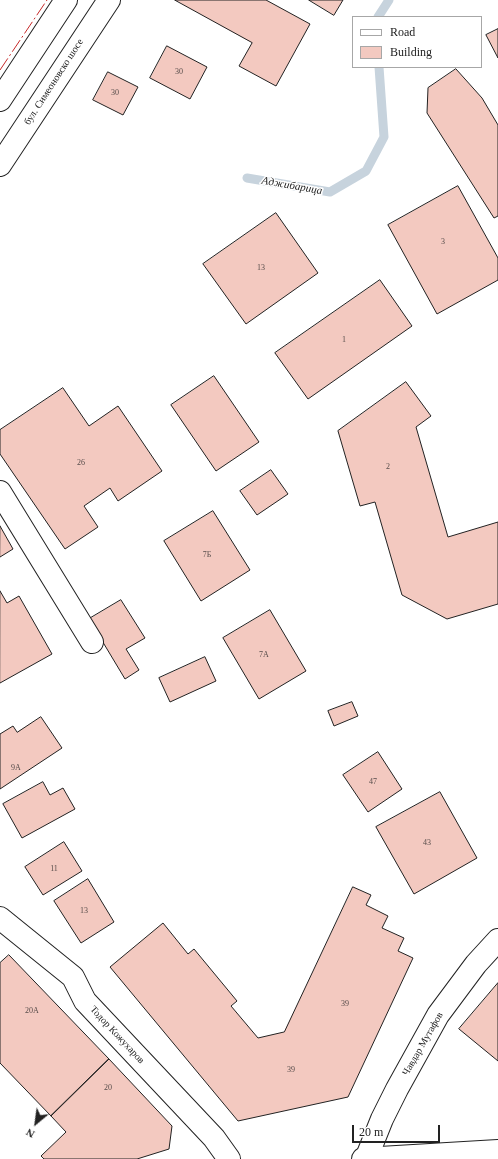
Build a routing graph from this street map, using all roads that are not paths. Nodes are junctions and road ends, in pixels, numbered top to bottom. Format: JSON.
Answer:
{"nodes":[{"id":1,"x":66,"y":0,"type":"edge"},
{"id":2,"x":109,"y":0,"type":"edge"},
{"id":3,"x":0,"y":100,"type":"edge"},
{"id":4,"x":0,"y":165,"type":"edge"},
{"id":5,"x":0,"y":492,"type":"edge"},
{"id":6,"x":92,"y":642,"type":"dead end"},
{"id":7,"x":0,"y":918,"type":"edge"},
{"id":8,"x":498,"y":940,"type":"edge"},
{"id":9,"x":498,"y":1151,"type":"edge"},
{"id":10,"x":229,"y":1159,"type":"edge"},
{"id":11,"x":365,"y":1159,"type":"edge"}],
"edges":[{"from":1,"to":3,"type":"street"},
{"from":2,"to":4,"type":"street","name":"бул. Симеоновско шосе"},
{"from":5,"to":6,"type":"street"},
{"from":7,"to":10,"type":"street","name":"Тодор Кожухаров"},
{"from":8,"to":11,"type":"street","name":"Чавдар Мутафов"},
{"from":9,"to":11,"type":"street"}]}
